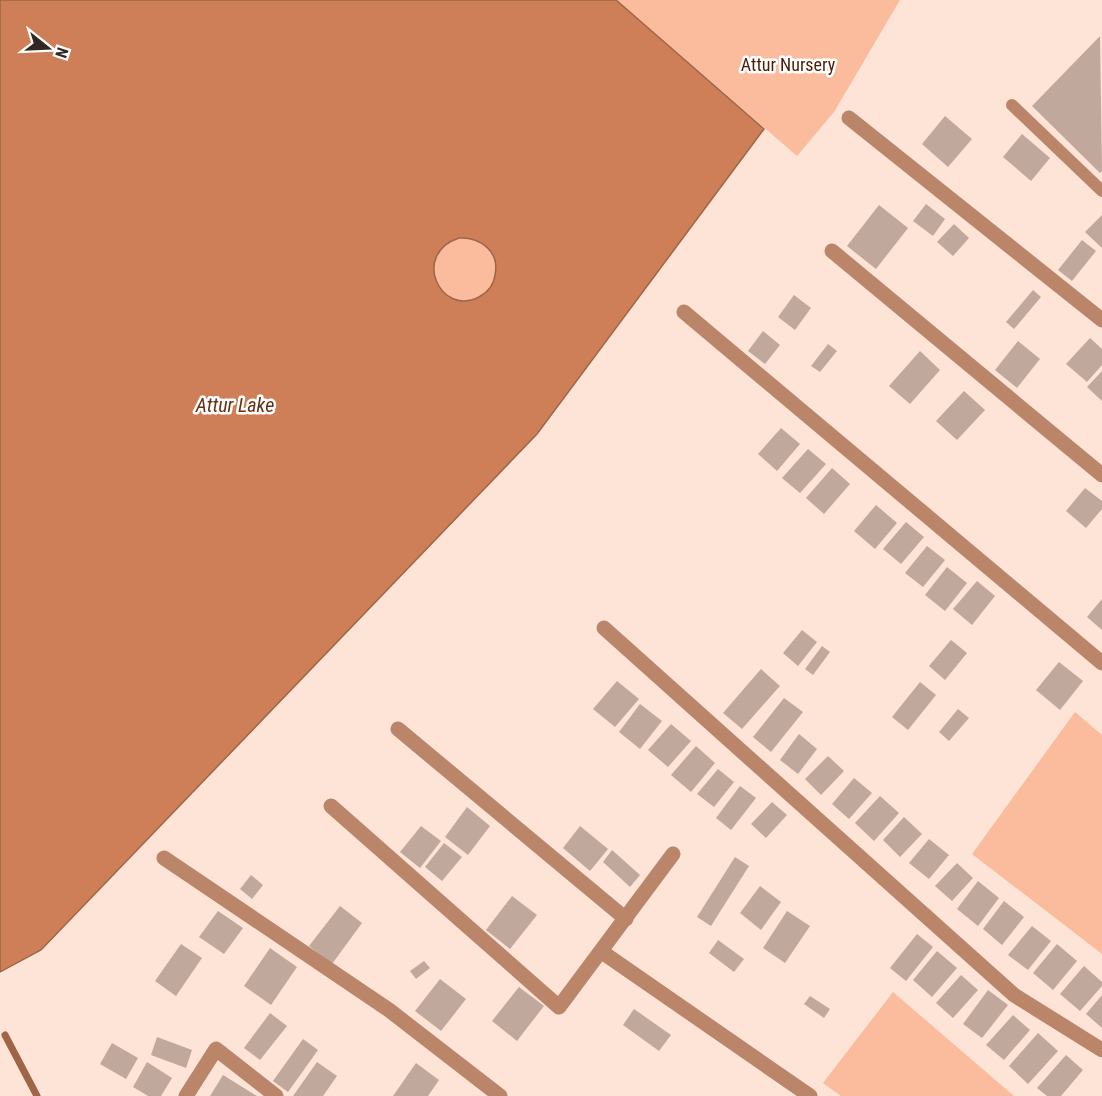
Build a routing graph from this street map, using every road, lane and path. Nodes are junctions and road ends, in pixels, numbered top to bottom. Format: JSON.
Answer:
{"nodes":[{"id":1,"x":1012,"y":105,"type":"dead end"},
{"id":2,"x":849,"y":118,"type":"dead end"},
{"id":3,"x":1102,"y":191,"type":"edge"},
{"id":4,"x":832,"y":251,"type":"dead end"},
{"id":5,"x":684,"y":312,"type":"dead end"},
{"id":6,"x":1102,"y":320,"type":"edge"},
{"id":7,"x":1102,"y":475,"type":"edge"},
{"id":8,"x":604,"y":628,"type":"dead end"},
{"id":9,"x":1102,"y":663,"type":"edge"},
{"id":10,"x":398,"y":729,"type":"dead end"},
{"id":11,"x":331,"y":806,"type":"dead end"},
{"id":12,"x":673,"y":854,"type":"dead end"},
{"id":13,"x":164,"y":858,"type":"dead end"},
{"id":14,"x":626,"y":919,"type":"junction"},
{"id":15,"x":602,"y":952,"type":"junction"},
{"id":16,"x":1102,"y":1050,"type":"edge"},
{"id":17,"x":186,"y":1096,"type":"edge"},
{"id":18,"x":276,"y":1096,"type":"edge"},
{"id":19,"x":500,"y":1096,"type":"edge"},
{"id":20,"x":810,"y":1096,"type":"edge"}],
"edges":[{"from":1,"to":3,"type":"lane"},
{"from":2,"to":6,"type":"street"},
{"from":4,"to":7,"type":"street"},
{"from":5,"to":9,"type":"street"},
{"from":8,"to":16,"type":"street"},
{"from":10,"to":14,"type":"street"},
{"from":11,"to":15,"type":"street"},
{"from":12,"to":14,"type":"street"},
{"from":13,"to":19,"type":"street"},
{"from":14,"to":15,"type":"street"},
{"from":15,"to":20,"type":"street"},
{"from":17,"to":18,"type":"street"}]}
